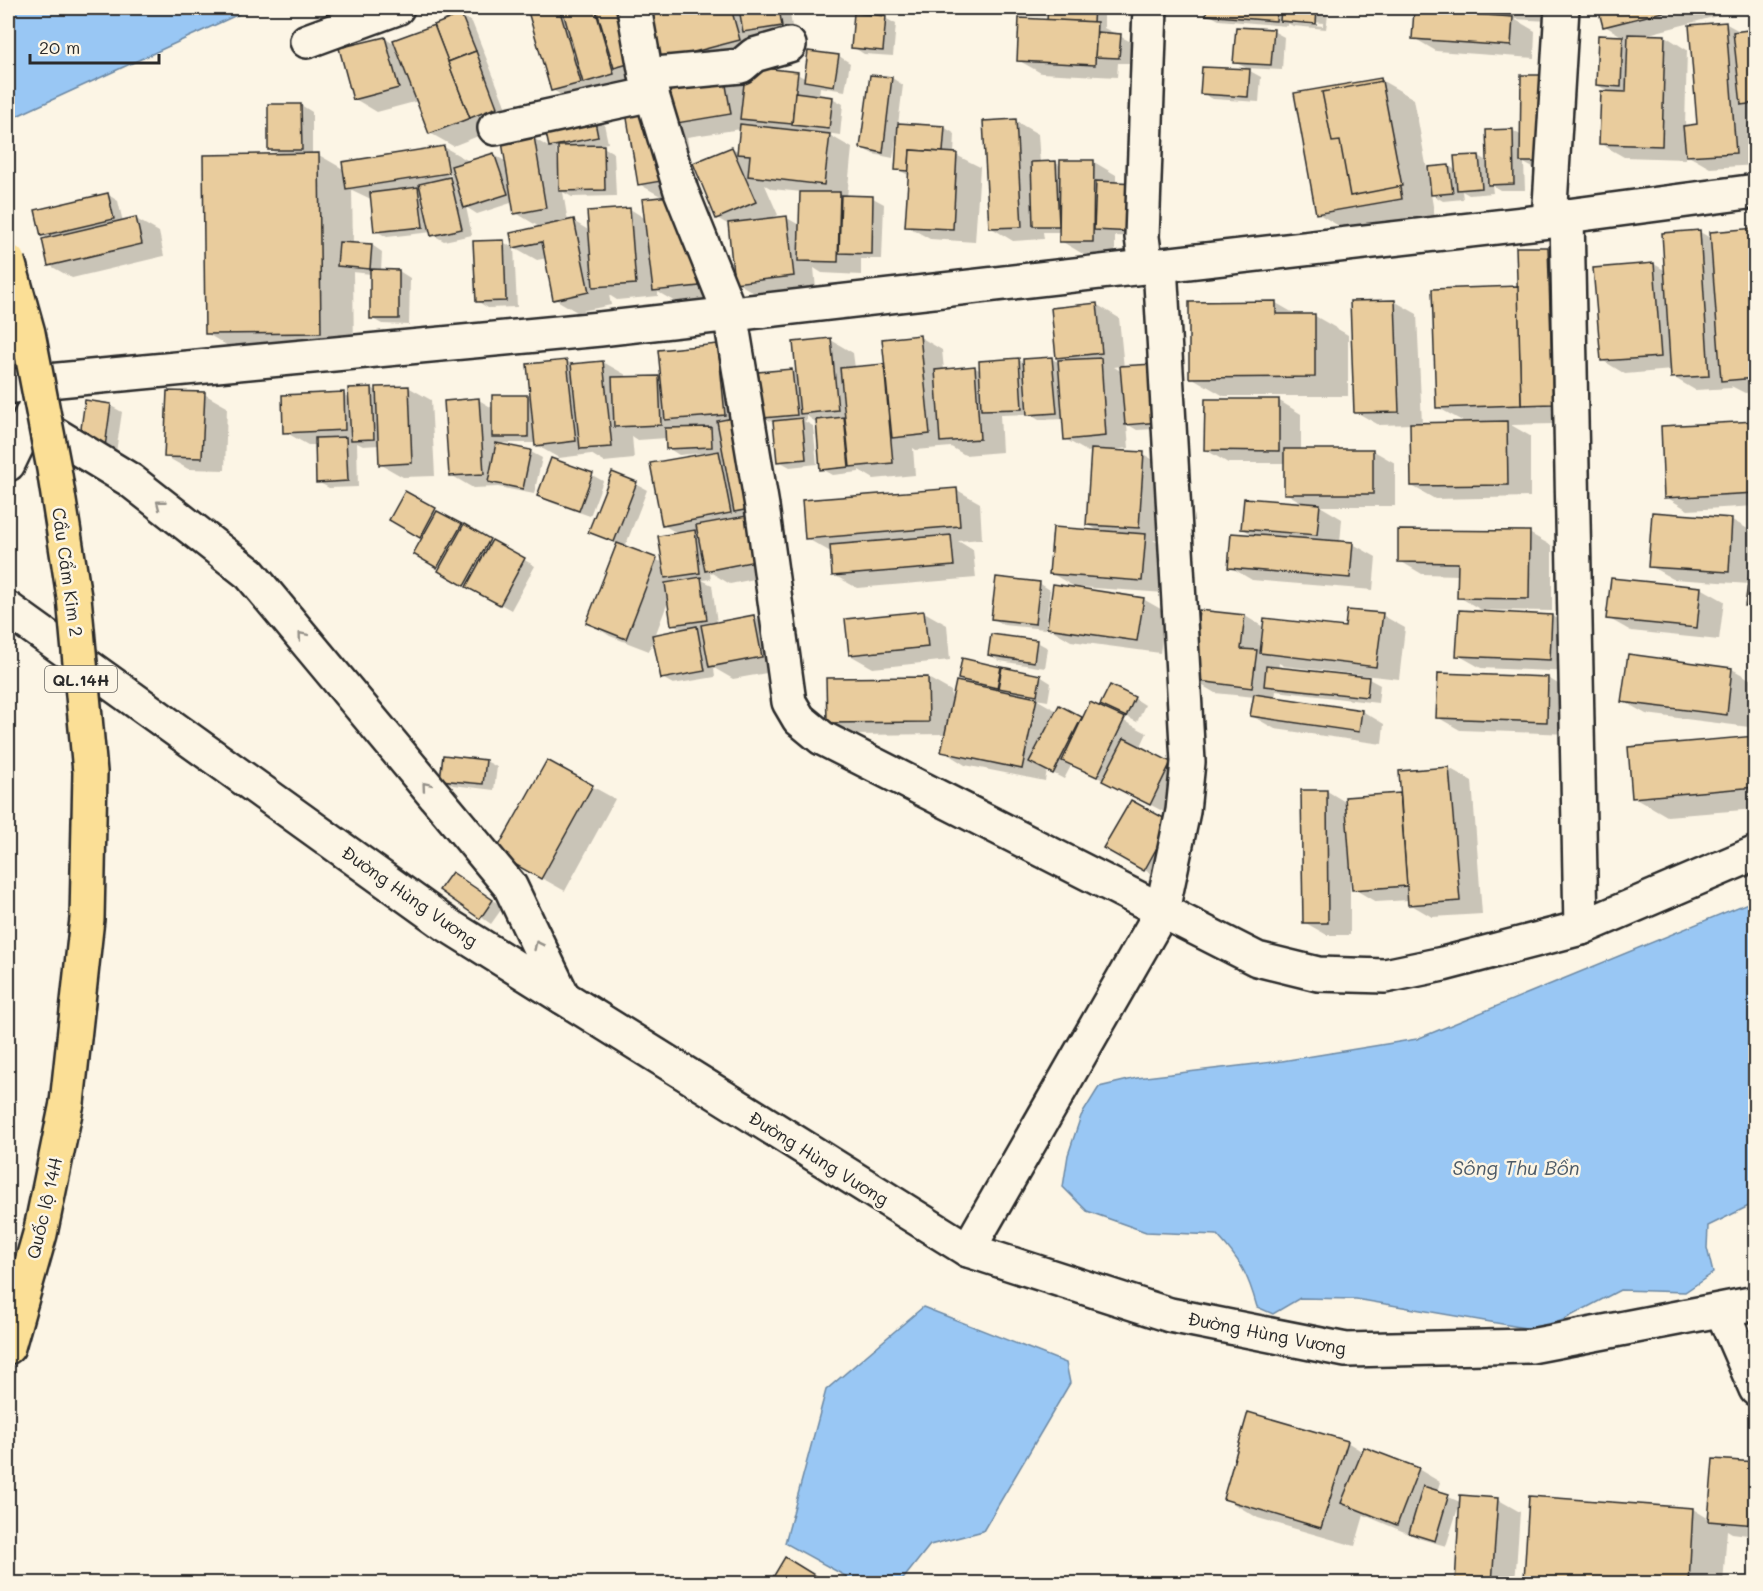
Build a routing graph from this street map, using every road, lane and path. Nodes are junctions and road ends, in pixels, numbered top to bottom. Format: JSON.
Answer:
{"nodes":[{"id":1,"x":397,"y":8,"type":"edge"},
{"id":2,"x":633,"y":8,"type":"edge"},
{"id":3,"x":1150,"y":8,"type":"edge"},
{"id":4,"x":1562,"y":8,"type":"edge"},
{"id":5,"x":307,"y":41,"type":"dead end"},
{"id":6,"x":789,"y":45,"type":"dead end"},
{"id":7,"x":649,"y":84,"type":"junction"},
{"id":8,"x":495,"y":128,"type":"dead end"},
{"id":9,"x":1755,"y":191,"type":"edge"},
{"id":10,"x":1558,"y":218,"type":"junction"},
{"id":11,"x":8,"y":261,"type":"edge"},
{"id":12,"x":1153,"y":266,"type":"junction"},
{"id":13,"x":730,"y":313,"type":"junction"},
{"id":14,"x":48,"y":381,"type":"junction"},
{"id":15,"x":8,"y":387,"type":"edge"},
{"id":16,"x":30,"y":419,"type":"junction"},
{"id":17,"x":8,"y":464,"type":"edge"},
{"id":18,"x":8,"y":609,"type":"edge"},
{"id":19,"x":1755,"y":853,"type":"edge"},
{"id":20,"x":1162,"y":911,"type":"junction"},
{"id":21,"x":1581,"y":928,"type":"junction"},
{"id":22,"x":563,"y":998,"type":"junction"},
{"id":23,"x":67,"y":1103,"type":"joint"},
{"id":24,"x":968,"y":1250,"type":"junction"},
{"id":25,"x":1755,"y":1303,"type":"edge"},
{"id":26,"x":1722,"y":1311,"type":"junction"},
{"id":27,"x":8,"y":1347,"type":"edge"},
{"id":28,"x":1755,"y":1389,"type":"edge"}],
"edges":[{"from":1,"to":5,"type":"street"},
{"from":2,"to":7,"type":"street"},
{"from":3,"to":12,"type":"street"},
{"from":4,"to":10,"type":"street"},
{"from":6,"to":7,"type":"street"},
{"from":7,"to":8,"type":"street"},
{"from":7,"to":13,"type":"street"},
{"from":9,"to":10,"type":"street"},
{"from":10,"to":12,"type":"street"},
{"from":10,"to":21,"type":"street"},
{"from":11,"to":23,"type":"main road","name":"Cầu Cẩm Kim 2","number":"QL.14H","bridge":true},
{"from":12,"to":13,"type":"street"},
{"from":12,"to":20,"type":"street"},
{"from":13,"to":14,"type":"street"},
{"from":13,"to":20,"type":"street"},
{"from":14,"to":15,"type":"street"},
{"from":14,"to":16,"type":"street"},
{"from":16,"to":17,"type":"street"},
{"from":22,"to":16,"type":"street","one_way":true},
{"from":18,"to":22,"type":"street","name":"Đường Hùng Vương"},
{"from":19,"to":21,"type":"street"},
{"from":20,"to":21,"type":"street"},
{"from":20,"to":24,"type":"street"},
{"from":22,"to":24,"type":"street","name":"Đường Hùng Vương"},
{"from":23,"to":27,"type":"main road","name":"Quốc lộ 14H","number":"QL.14H"},
{"from":24,"to":26,"type":"street","name":"Đường Hùng Vương"},
{"from":25,"to":26,"type":"street","name":"Đường Hùng Vương"},
{"from":26,"to":28,"type":"street"}]}
